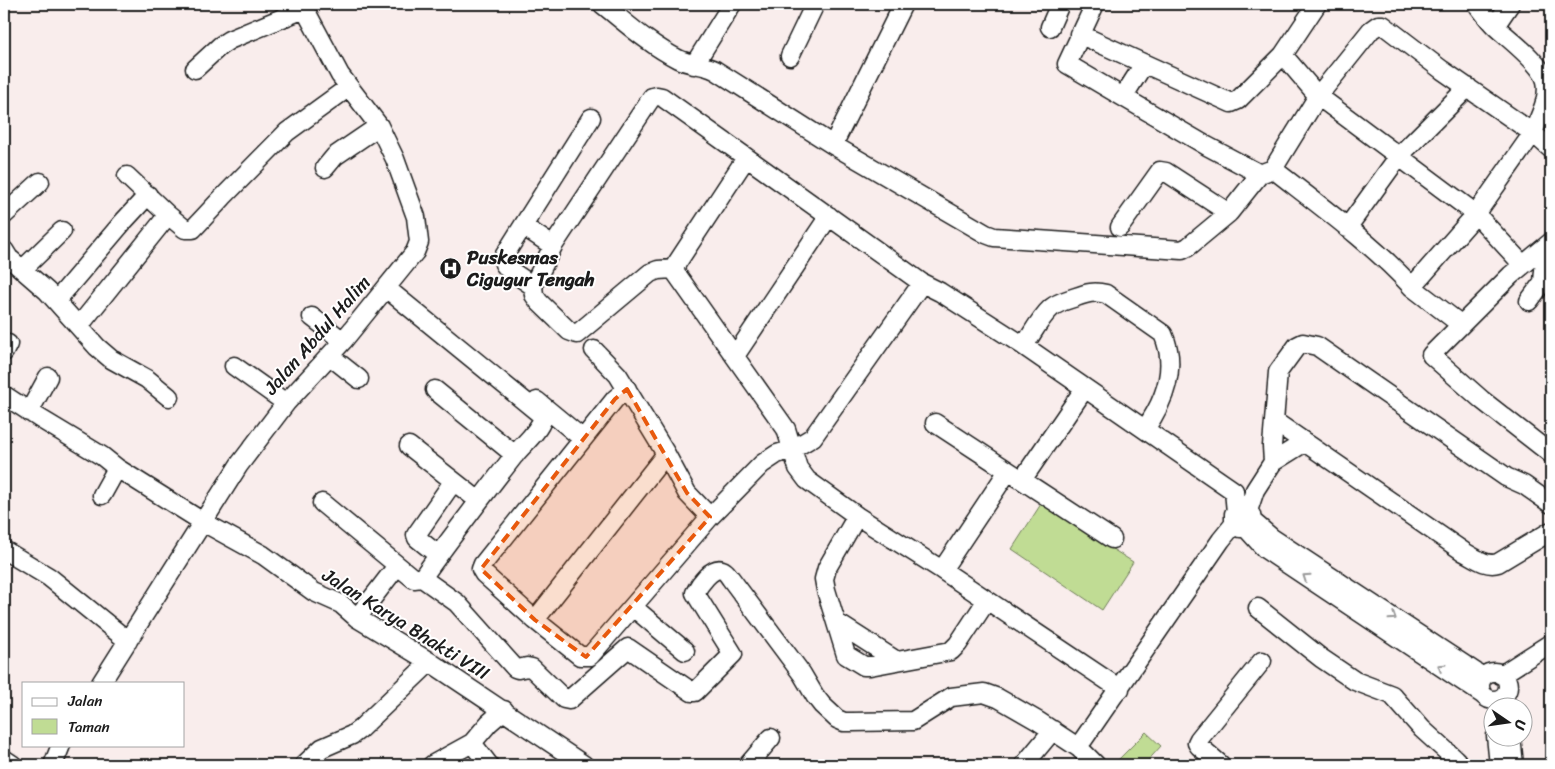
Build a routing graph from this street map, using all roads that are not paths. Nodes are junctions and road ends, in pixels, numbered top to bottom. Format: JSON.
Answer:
{"nodes":[{"id":1,"x":602,"y":4,"type":"edge"},
{"id":2,"x":732,"y":4,"type":"edge"},
{"id":3,"x":815,"y":4,"type":"edge"},
{"id":4,"x":903,"y":4,"type":"edge"},
{"id":5,"x":1060,"y":4,"type":"edge"},
{"id":6,"x":1095,"y":4,"type":"edge"},
{"id":7,"x":1477,"y":4,"type":"edge"},
{"id":8,"x":1510,"y":4,"type":"edge"},
{"id":9,"x":303,"y":6,"type":"edge"},
{"id":10,"x":1311,"y":6,"type":"edge"},
{"id":11,"x":1495,"y":26,"type":"junction"},
{"id":12,"x":1050,"y":27,"type":"dead end"},
{"id":13,"x":1079,"y":34,"type":"junction"},
{"id":14,"x":1283,"y":55,"type":"junction"},
{"id":15,"x":790,"y":56,"type":"dead end"},
{"id":16,"x":1144,"y":64,"type":"junction"},
{"id":17,"x":694,"y":66,"type":"junction"},
{"id":18,"x":196,"y":68,"type":"dead end"},
{"id":19,"x":349,"y":87,"type":"junction"},
{"id":20,"x":1468,"y":87,"type":"junction"},
{"id":21,"x":1318,"y":96,"type":"junction"},
{"id":22,"x":1123,"y":97,"type":"junction"},
{"id":23,"x":591,"y":118,"type":"dead end"},
{"id":24,"x":379,"y":126,"type":"junction"},
{"id":25,"x":1533,"y":133,"type":"junction"},
{"id":26,"x":833,"y":145,"type":"junction"},
{"id":27,"x":1551,"y":149,"type":"edge"},
{"id":28,"x":1399,"y":156,"type":"junction"},
{"id":29,"x":746,"y":158,"type":"junction"},
{"id":30,"x":325,"y":168,"type":"dead end"},
{"id":31,"x":1266,"y":171,"type":"junction"},
{"id":32,"x":127,"y":176,"type":"dead end"},
{"id":33,"x":40,"y":182,"type":"dead end"},
{"id":34,"x":148,"y":195,"type":"junction"},
{"id":35,"x":1229,"y":213,"type":"junction"},
{"id":36,"x":1476,"y":214,"type":"junction"},
{"id":37,"x":4,"y":215,"type":"edge"},
{"id":38,"x":168,"y":215,"type":"junction"},
{"id":39,"x":829,"y":216,"type":"junction"},
{"id":40,"x":523,"y":226,"type":"junction"},
{"id":41,"x":1120,"y":226,"type":"dead end"},
{"id":42,"x":1346,"y":228,"type":"junction"},
{"id":43,"x":62,"y":231,"type":"dead end"},
{"id":44,"x":1551,"y":243,"type":"edge"},
{"id":45,"x":553,"y":246,"type":"junction"},
{"id":46,"x":10,"y":260,"type":"edge"},
{"id":47,"x":1523,"y":265,"type":"junction"},
{"id":48,"x":673,"y":269,"type":"junction"},
{"id":49,"x":922,"y":283,"type":"junction"},
{"id":50,"x":533,"y":286,"type":"junction"},
{"id":51,"x":1412,"y":287,"type":"junction"},
{"id":52,"x":393,"y":289,"type":"junction"},
{"id":53,"x":56,"y":301,"type":"junction"},
{"id":54,"x":1529,"y":301,"type":"dead end"},
{"id":55,"x":312,"y":317,"type":"dead end"},
{"id":56,"x":1455,"y":320,"type":"dead end"},
{"id":57,"x":79,"y":326,"type":"junction"},
{"id":58,"x":343,"y":341,"type":"junction"},
{"id":59,"x":1024,"y":346,"type":"junction"},
{"id":60,"x":594,"y":350,"type":"dead end"},
{"id":61,"x":330,"y":356,"type":"junction"},
{"id":62,"x":735,"y":356,"type":"junction"},
{"id":63,"x":234,"y":366,"type":"dead end"},
{"id":64,"x":48,"y":378,"type":"dead end"},
{"id":65,"x":358,"y":379,"type":"dead end"},
{"id":66,"x":1086,"y":388,"type":"junction"},
{"id":67,"x":627,"y":389,"type":"junction"},
{"id":68,"x":435,"y":390,"type":"dead end"},
{"id":69,"x":4,"y":396,"type":"edge"},
{"id":70,"x":169,"y":397,"type":"dead end"},
{"id":71,"x":286,"y":403,"type":"junction"},
{"id":72,"x":29,"y":412,"type":"junction"},
{"id":73,"x":1274,"y":421,"type":"junction"},
{"id":74,"x":935,"y":423,"type":"dead end"},
{"id":75,"x":1145,"y":429,"type":"junction"},
{"id":76,"x":583,"y":439,"type":"junction"},
{"id":77,"x":1305,"y":442,"type":"junction"},
{"id":78,"x":409,"y":446,"type":"dead end"},
{"id":79,"x":1549,"y":447,"type":"edge"},
{"id":80,"x":793,"y":449,"type":"junction"},
{"id":81,"x":515,"y":454,"type":"junction"},
{"id":82,"x":666,"y":454,"type":"junction"},
{"id":83,"x":1273,"y":462,"type":"junction"},
{"id":84,"x":117,"y":468,"type":"junction"},
{"id":85,"x":1015,"y":476,"type":"junction"},
{"id":86,"x":454,"y":482,"type":"junction"},
{"id":87,"x":1255,"y":490,"type":"junction"},
{"id":88,"x":1234,"y":491,"type":"junction"},
{"id":89,"x":102,"y":495,"type":"dead end"},
{"id":90,"x":479,"y":501,"type":"junction"},
{"id":91,"x":322,"y":504,"type":"dead end"},
{"id":92,"x":1551,"y":504,"type":"edge"},
{"id":93,"x":857,"y":516,"type":"junction"},
{"id":94,"x":710,"y":517,"type":"junction"},
{"id":95,"x":1243,"y":519,"type":"junction"},
{"id":96,"x":203,"y":522,"type":"junction"},
{"id":97,"x":1551,"y":531,"type":"edge"},
{"id":98,"x":1112,"y":539,"type":"dead end"},
{"id":99,"x":4,"y":550,"type":"edge"},
{"id":100,"x":438,"y":555,"type":"junction"},
{"id":101,"x":397,"y":566,"type":"junction"},
{"id":102,"x":942,"y":570,"type":"junction"},
{"id":103,"x":422,"y":578,"type":"junction"},
{"id":104,"x":987,"y":600,"type":"junction"},
{"id":105,"x":633,"y":607,"type":"junction"},
{"id":106,"x":1258,"y":608,"type":"dead end"},
{"id":107,"x":357,"y":618,"type":"junction"},
{"id":108,"x":535,"y":620,"type":"junction"},
{"id":109,"x":128,"y":641,"type":"junction"},
{"id":110,"x":1551,"y":643,"type":"edge"},
{"id":111,"x":685,"y":651,"type":"dead end"},
{"id":112,"x":1262,"y":661,"type":"dead end"},
{"id":113,"x":430,"y":662,"type":"junction"},
{"id":114,"x":102,"y":682,"type":"edge"},
{"id":115,"x":1120,"y":689,"type":"junction"},
{"id":116,"x":1498,"y":689,"type":"edge"},
{"id":117,"x":504,"y":710,"type":"junction"},
{"id":118,"x":1053,"y":730,"type":"junction"},
{"id":119,"x":771,"y":738,"type":"dead end"},
{"id":120,"x":1083,"y":740,"type":"dead end"},
{"id":121,"x":472,"y":743,"type":"junction"},
{"id":122,"x":61,"y":746,"type":"edge"},
{"id":123,"x":1497,"y":746,"type":"edge"},
{"id":124,"x":1511,"y":746,"type":"edge"},
{"id":125,"x":4,"y":759,"type":"edge"},
{"id":126,"x":312,"y":763,"type":"edge"},
{"id":127,"x":13,"y":765,"type":"edge"},
{"id":128,"x":53,"y":765,"type":"edge"},
{"id":129,"x":432,"y":765,"type":"edge"},
{"id":130,"x":489,"y":765,"type":"edge"},
{"id":131,"x":584,"y":765,"type":"edge"},
{"id":132,"x":748,"y":765,"type":"edge"},
{"id":133,"x":1024,"y":765,"type":"edge"},
{"id":134,"x":1096,"y":765,"type":"edge"},
{"id":135,"x":1221,"y":765,"type":"edge"},
{"id":136,"x":1455,"y":765,"type":"edge"},
{"id":137,"x":1499,"y":765,"type":"edge"},
{"id":138,"x":1514,"y":765,"type":"edge"}],
"edges":[{"from":1,"to":17,"type":"street"},
{"from":2,"to":17,"type":"street"},
{"from":3,"to":15,"type":"street"},
{"from":4,"to":26,"type":"street"},
{"from":5,"to":12,"type":"street"},
{"from":6,"to":13,"type":"street"},
{"from":7,"to":11,"type":"street"},
{"from":8,"to":11,"type":"street"},
{"from":9,"to":18,"type":"street"},
{"from":9,"to":19,"type":"street","name":"Jalan Abdul Halim"},
{"from":10,"to":14,"type":"street"},
{"from":11,"to":25,"type":"street"},
{"from":13,"to":16,"type":"street"},
{"from":13,"to":22,"type":"street"},
{"from":14,"to":16,"type":"street"},
{"from":14,"to":21,"type":"street"},
{"from":16,"to":22,"type":"street"},
{"from":17,"to":26,"type":"street"},
{"from":19,"to":24,"type":"street","name":"Jalan Abdul Halim"},
{"from":19,"to":38,"type":"street"},
{"from":20,"to":21,"type":"street"},
{"from":20,"to":25,"type":"street"},
{"from":20,"to":28,"type":"street"},
{"from":21,"to":28,"type":"street"},
{"from":21,"to":31,"type":"street"},
{"from":22,"to":31,"type":"street"},
{"from":23,"to":40,"type":"street"},
{"from":24,"to":30,"type":"street"},
{"from":24,"to":52,"type":"street","name":"Jalan Abdul Halim"},
{"from":25,"to":27,"type":"street"},
{"from":25,"to":36,"type":"street"},
{"from":26,"to":35,"type":"street"},
{"from":28,"to":36,"type":"street"},
{"from":28,"to":42,"type":"street"},
{"from":29,"to":39,"type":"street"},
{"from":29,"to":45,"type":"street"},
{"from":29,"to":48,"type":"street"},
{"from":31,"to":35,"type":"street"},
{"from":31,"to":42,"type":"street"},
{"from":32,"to":34,"type":"street"},
{"from":33,"to":37,"type":"street"},
{"from":34,"to":38,"type":"street"},
{"from":34,"to":53,"type":"street"},
{"from":35,"to":41,"type":"street"},
{"from":36,"to":47,"type":"street"},
{"from":36,"to":51,"type":"street"},
{"from":38,"to":57,"type":"street"},
{"from":39,"to":49,"type":"street"},
{"from":39,"to":62,"type":"street"},
{"from":40,"to":45,"type":"street"},
{"from":40,"to":50,"type":"street"},
{"from":42,"to":51,"type":"street"},
{"from":43,"to":46,"type":"street"},
{"from":44,"to":47,"type":"street"},
{"from":44,"to":54,"type":"street"},
{"from":45,"to":50,"type":"street"},
{"from":46,"to":53,"type":"street"},
{"from":47,"to":79,"type":"street"},
{"from":48,"to":50,"type":"street"},
{"from":48,"to":62,"type":"street"},
{"from":49,"to":59,"type":"street"},
{"from":49,"to":80,"type":"street"},
{"from":51,"to":56,"type":"street"},
{"from":52,"to":58,"type":"street","name":"Jalan Abdul Halim"},
{"from":52,"to":76,"type":"street"},
{"from":52,"to":81,"type":"street"},
{"from":53,"to":57,"type":"street"},
{"from":55,"to":58,"type":"street"},
{"from":57,"to":70,"type":"street"},
{"from":58,"to":61,"type":"street","name":"Jalan Abdul Halim"},
{"from":59,"to":66,"type":"street"},
{"from":59,"to":75,"type":"street"},
{"from":60,"to":67,"type":"street"},
{"from":61,"to":65,"type":"street"},
{"from":61,"to":71,"type":"street","name":"Jalan Abdul Halim"},
{"from":62,"to":80,"type":"street"},
{"from":63,"to":71,"type":"street"},
{"from":64,"to":72,"type":"street"},
{"from":66,"to":75,"type":"street"},
{"from":66,"to":85,"type":"street"},
{"from":67,"to":76,"type":"street"},
{"from":67,"to":82,"type":"street"},
{"from":68,"to":81,"type":"street"},
{"from":69,"to":72,"type":"street","name":"Jalan Karya Bhakti VIII"},
{"from":71,"to":96,"type":"street","name":"Jalan Abdul Halim"},
{"from":72,"to":84,"type":"street","name":"Jalan Karya Bhakti VIII"},
{"from":73,"to":77,"type":"street"},
{"from":73,"to":83,"type":"street"},
{"from":73,"to":92,"type":"street"},
{"from":74,"to":85,"type":"street"},
{"from":75,"to":88,"type":"street"},
{"from":76,"to":108,"type":"street"},
{"from":77,"to":83,"type":"street"},
{"from":77,"to":97,"type":"street"},
{"from":78,"to":86,"type":"street"},
{"from":80,"to":93,"type":"street"},
{"from":80,"to":94,"type":"street"},
{"from":81,"to":90,"type":"street"},
{"from":82,"to":94,"type":"street"},
{"from":82,"to":108,"type":"street"},
{"from":83,"to":87,"type":"street"},
{"from":84,"to":89,"type":"street"},
{"from":84,"to":96,"type":"street","name":"Jalan Karya Bhakti VIII"},
{"from":85,"to":98,"type":"street"},
{"from":85,"to":102,"type":"street"},
{"from":86,"to":90,"type":"street"},
{"from":86,"to":100,"type":"street"},
{"from":87,"to":88,"type":"street"},
{"from":87,"to":95,"type":"street"},
{"from":88,"to":95,"type":"street"},
{"from":90,"to":100,"type":"street"},
{"from":91,"to":101,"type":"street"},
{"from":93,"to":102,"type":"street"},
{"from":93,"to":104,"type":"street"},
{"from":94,"to":105,"type":"street"},
{"from":95,"to":115,"type":"street"},
{"from":95,"to":116,"type":"street"},
{"from":96,"to":107,"type":"street","name":"Jalan Karya Bhakti VIII"},
{"from":96,"to":109,"type":"street","name":"Jalan Abdul Halim"},
{"from":99,"to":109,"type":"street"},
{"from":100,"to":103,"type":"street"},
{"from":101,"to":103,"type":"street"},
{"from":101,"to":107,"type":"street"},
{"from":102,"to":104,"type":"street"},
{"from":103,"to":118,"type":"street"},
{"from":104,"to":115,"type":"street"},
{"from":105,"to":108,"type":"street"},
{"from":105,"to":111,"type":"street"},
{"from":106,"to":136,"type":"street"},
{"from":107,"to":113,"type":"street","name":"Jalan Karya Bhakti VIII"},
{"from":109,"to":114,"type":"street","name":"Jalan Abdul Halim"},
{"from":110,"to":116,"type":"street"},
{"from":112,"to":135,"type":"street"},
{"from":113,"to":117,"type":"street","name":"Jalan Karya Bhakti VIII"},
{"from":113,"to":126,"type":"street"},
{"from":115,"to":120,"type":"street"},
{"from":117,"to":121,"type":"street"},
{"from":117,"to":131,"type":"street","name":"Jalan Karya Bhakti VIII"},
{"from":118,"to":133,"type":"street"},
{"from":118,"to":134,"type":"street"},
{"from":119,"to":132,"type":"street"},
{"from":121,"to":129,"type":"street"},
{"from":121,"to":130,"type":"street"},
{"from":122,"to":128,"type":"street"},
{"from":123,"to":137,"type":"street"},
{"from":124,"to":138,"type":"street"},
{"from":125,"to":127,"type":"street"}]}
